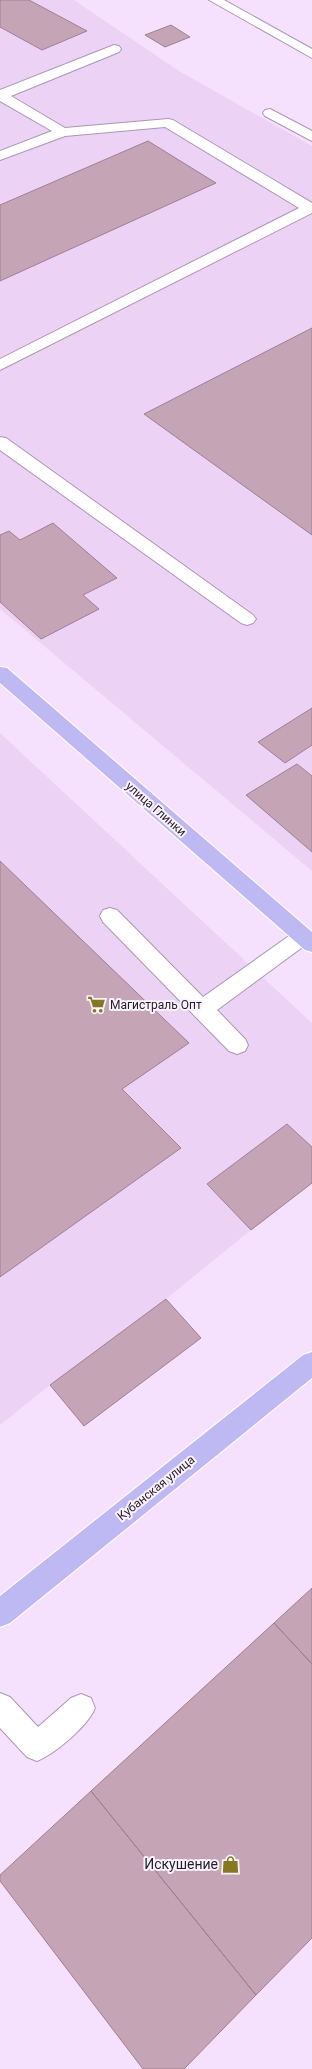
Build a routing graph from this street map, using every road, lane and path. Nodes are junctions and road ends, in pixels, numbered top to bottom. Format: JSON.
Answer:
{"nodes":[{"id":1,"x":215,"y":0,"type":"edge"},
{"id":2,"x":114,"y":49,"type":"dead end"},
{"id":3,"x":311,"y":52,"type":"edge"},
{"id":4,"x":0,"y":95,"type":"edge"},
{"id":5,"x":270,"y":113,"type":"dead end"},
{"id":6,"x":63,"y":132,"type":"junction"},
{"id":7,"x":312,"y":137,"type":"edge"},
{"id":8,"x":0,"y":156,"type":"edge"},
{"id":9,"x":311,"y":207,"type":"edge"},
{"id":10,"x":0,"y":365,"type":"edge"},
{"id":11,"x":0,"y":442,"type":"edge"},
{"id":12,"x":247,"y":619,"type":"dead end"},
{"id":13,"x":0,"y":673,"type":"edge"},
{"id":14,"x":110,"y":916,"type":"dead end"},
{"id":15,"x":308,"y":940,"type":"edge"},
{"id":16,"x":202,"y":1009,"type":"junction"},
{"id":17,"x":237,"y":1045,"type":"dead end"},
{"id":18,"x":312,"y":1363,"type":"edge"},
{"id":19,"x":0,"y":1613,"type":"edge"},
{"id":20,"x":0,"y":1707,"type":"edge"},
{"id":21,"x":81,"y":1708,"type":"dead end"}],
"edges":[{"from":1,"to":3,"type":"lane"},
{"from":2,"to":4,"type":"lane"},
{"from":4,"to":6,"type":"lane"},
{"from":5,"to":7,"type":"lane"},
{"from":6,"to":8,"type":"lane"},
{"from":6,"to":9,"type":"lane"},
{"from":9,"to":10,"type":"lane"},
{"from":11,"to":12,"type":"lane"},
{"from":13,"to":15,"type":"main road","name":"улица Глинки"},
{"from":14,"to":16,"type":"lane"},
{"from":15,"to":16,"type":"lane"},
{"from":16,"to":17,"type":"lane"},
{"from":18,"to":19,"type":"main road","name":"Кубанская улица"},
{"from":20,"to":21,"type":"lane"}]}
